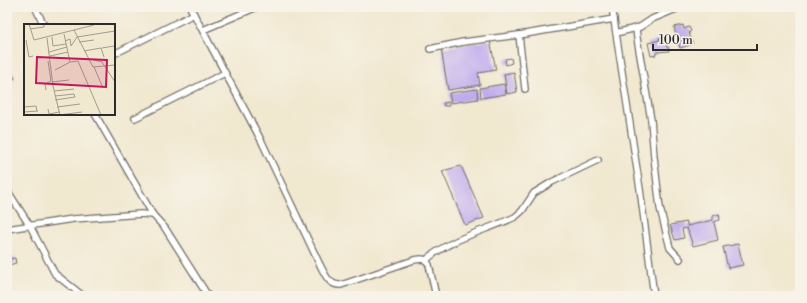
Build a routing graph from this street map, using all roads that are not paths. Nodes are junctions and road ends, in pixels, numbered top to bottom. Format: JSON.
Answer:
{"nodes":[{"id":1,"x":35,"y":7,"type":"edge"},
{"id":2,"x":190,"y":7,"type":"edge"},
{"id":3,"x":257,"y":7,"type":"edge"},
{"id":4,"x":612,"y":7,"type":"edge"},
{"id":5,"x":681,"y":7,"type":"edge"},
{"id":6,"x":194,"y":14,"type":"junction"},
{"id":7,"x":614,"y":19,"type":"junction"},
{"id":8,"x":44,"y":24,"type":"edge"},
{"id":9,"x":636,"y":28,"type":"junction"},
{"id":10,"x":203,"y":30,"type":"junction"},
{"id":11,"x":616,"y":33,"type":"junction"},
{"id":12,"x":519,"y":35,"type":"junction"},
{"id":13,"x":430,"y":49,"type":"dead end"},
{"id":14,"x":115,"y":54,"type":"edge"},
{"id":15,"x":225,"y":73,"type":"junction"},
{"id":16,"x":525,"y":89,"type":"dead end"},
{"id":17,"x":96,"y":115,"type":"edge"},
{"id":18,"x":135,"y":118,"type":"dead end"},
{"id":19,"x":598,"y":160,"type":"dead end"},
{"id":20,"x":7,"y":190,"type":"edge"},
{"id":21,"x":152,"y":215,"type":"junction"},
{"id":22,"x":30,"y":226,"type":"junction"},
{"id":23,"x":7,"y":229,"type":"edge"},
{"id":24,"x":680,"y":259,"type":"dead end"},
{"id":25,"x":426,"y":260,"type":"junction"},
{"id":26,"x":83,"y":296,"type":"edge"},
{"id":27,"x":208,"y":296,"type":"edge"},
{"id":28,"x":436,"y":296,"type":"edge"},
{"id":29,"x":654,"y":296,"type":"edge"}],
"edges":[{"from":1,"to":8,"type":"street"},
{"from":2,"to":6,"type":"street"},
{"from":3,"to":10,"type":"street"},
{"from":4,"to":7,"type":"street"},
{"from":5,"to":9,"type":"street"},
{"from":6,"to":10,"type":"street"},
{"from":6,"to":14,"type":"street"},
{"from":7,"to":11,"type":"street"},
{"from":7,"to":12,"type":"street"},
{"from":9,"to":11,"type":"street"},
{"from":9,"to":24,"type":"street"},
{"from":10,"to":15,"type":"street"},
{"from":11,"to":29,"type":"street"},
{"from":12,"to":13,"type":"street"},
{"from":12,"to":16,"type":"street"},
{"from":15,"to":18,"type":"street"},
{"from":15,"to":25,"type":"street"},
{"from":17,"to":21,"type":"street"},
{"from":19,"to":25,"type":"street"},
{"from":20,"to":22,"type":"street"},
{"from":21,"to":22,"type":"street"},
{"from":21,"to":27,"type":"street"},
{"from":22,"to":23,"type":"street"},
{"from":22,"to":26,"type":"street"},
{"from":25,"to":28,"type":"street"}]}
